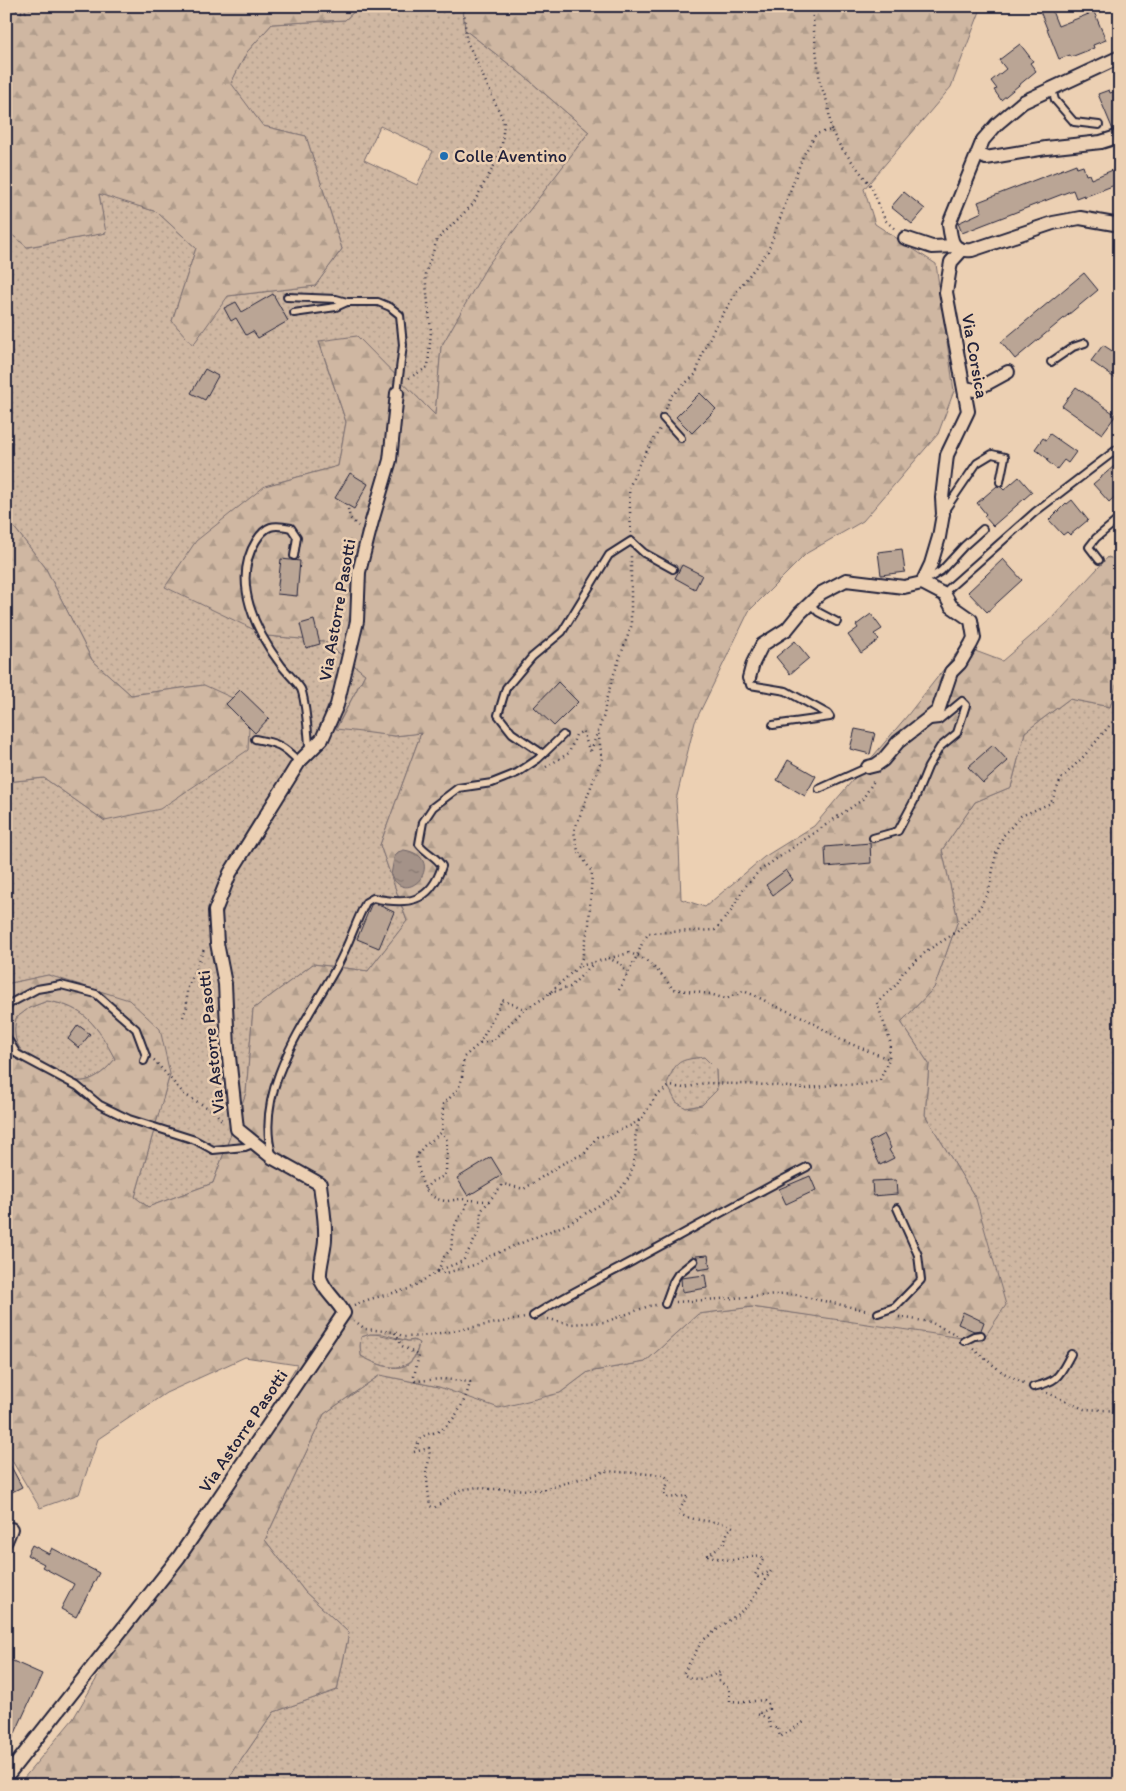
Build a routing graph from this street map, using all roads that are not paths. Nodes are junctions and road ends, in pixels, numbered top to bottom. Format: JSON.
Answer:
{"nodes":[{"id":1,"x":1120,"y":57,"type":"edge"},
{"id":2,"x":1052,"y":89,"type":"junction"},
{"id":3,"x":1099,"y":124,"type":"dead end"},
{"id":4,"x":1120,"y":136,"type":"edge"},
{"id":5,"x":978,"y":154,"type":"junction"},
{"id":6,"x":1120,"y":225,"type":"edge"},
{"id":7,"x":905,"y":238,"type":"dead end"},
{"id":8,"x":958,"y":248,"type":"junction"},
{"id":9,"x":287,"y":297,"type":"dead end"},
{"id":10,"x":347,"y":302,"type":"junction"},
{"id":11,"x":294,"y":313,"type":"dead end"},
{"id":12,"x":1085,"y":343,"type":"dead end"},
{"id":13,"x":1051,"y":362,"type":"dead end"},
{"id":14,"x":1008,"y":372,"type":"dead end"},
{"id":15,"x":965,"y":388,"type":"junction"},
{"id":16,"x":396,"y":393,"type":"joint"},
{"id":17,"x":663,"y":418,"type":"road end"},
{"id":18,"x":681,"y":438,"type":"dead end"},
{"id":19,"x":1120,"y":447,"type":"edge"},
{"id":20,"x":1000,"y":482,"type":"dead end"},
{"id":21,"x":943,"y":514,"type":"junction"},
{"id":22,"x":1120,"y":518,"type":"edge"},
{"id":23,"x":983,"y":529,"type":"dead end"},
{"id":24,"x":294,"y":556,"type":"dead end"},
{"id":25,"x":1099,"y":560,"type":"dead end"},
{"id":26,"x":673,"y":569,"type":"dead end"},
{"id":27,"x":922,"y":583,"type":"junction"},
{"id":28,"x":947,"y":590,"type":"dead end"},
{"id":29,"x":810,"y":604,"type":"junction"},
{"id":30,"x":836,"y":622,"type":"dead end"},
{"id":31,"x":749,"y":678,"type":"joint"},
{"id":32,"x":923,"y":722,"type":"junction"},
{"id":33,"x":773,"y":726,"type":"dead end"},
{"id":34,"x":563,"y":735,"type":"dead end"},
{"id":35,"x":255,"y":739,"type":"dead end"},
{"id":36,"x":309,"y":751,"type":"junction"},
{"id":37,"x":543,"y":754,"type":"junction"},
{"id":38,"x":299,"y":762,"type":"junction"},
{"id":39,"x":868,"y":767,"type":"joint"},
{"id":40,"x":819,"y":789,"type":"dead end"},
{"id":41,"x":873,"y":838,"type":"dead end"},
{"id":42,"x":6,"y":1010,"type":"edge"},
{"id":43,"x":6,"y":1036,"type":"edge"},
{"id":44,"x":144,"y":1061,"type":"dead end"},
{"id":45,"x":255,"y":1143,"type":"junction"},
{"id":46,"x":272,"y":1158,"type":"junction"},
{"id":47,"x":807,"y":1167,"type":"dead end"},
{"id":48,"x":897,"y":1208,"type":"dead end"},
{"id":49,"x":694,"y":1261,"type":"dead end"},
{"id":50,"x":665,"y":1304,"type":"road end"},
{"id":51,"x":878,"y":1313,"type":"road end"},
{"id":52,"x":533,"y":1316,"type":"road end"},
{"id":53,"x":982,"y":1335,"type":"dead end"},
{"id":54,"x":964,"y":1341,"type":"road end"},
{"id":55,"x":1071,"y":1354,"type":"dead end"},
{"id":56,"x":1033,"y":1387,"type":"road end"},
{"id":57,"x":6,"y":1777,"type":"edge"}],
"edges":[{"from":1,"to":2,"type":"street"},
{"from":2,"to":3,"type":"lane"},
{"from":2,"to":5,"type":"street"},
{"from":4,"to":5,"type":"street"},
{"from":5,"to":8,"type":"street"},
{"from":6,"to":8,"type":"street"},
{"from":7,"to":8,"type":"street"},
{"from":8,"to":15,"type":"street","name":"Via Corsica"},
{"from":9,"to":10,"type":"lane"},
{"from":10,"to":11,"type":"lane"},
{"from":10,"to":16,"type":"lane"},
{"from":12,"to":13,"type":"lane"},
{"from":14,"to":15,"type":"street"},
{"from":15,"to":21,"type":"street","name":"Via Corsica"},
{"from":16,"to":36,"type":"street","name":"Via Astorre Pasotti"},
{"from":17,"to":18,"type":"lane"},
{"from":19,"to":28,"type":"lane"},
{"from":20,"to":21,"type":"lane"},
{"from":21,"to":27,"type":"street","name":"Via Corsica"},
{"from":22,"to":25,"type":"lane"},
{"from":23,"to":27,"type":"lane"},
{"from":24,"to":36,"type":"lane"},
{"from":26,"to":37,"type":"lane"},
{"from":27,"to":29,"type":"street"},
{"from":27,"to":32,"type":"street"},
{"from":29,"to":30,"type":"lane"},
{"from":29,"to":31,"type":"street"},
{"from":31,"to":33,"type":"lane"},
{"from":32,"to":39,"type":"street"},
{"from":32,"to":41,"type":"lane"},
{"from":34,"to":37,"type":"lane"},
{"from":35,"to":38,"type":"lane"},
{"from":36,"to":38,"type":"street","name":"Via Astorre Pasotti"},
{"from":37,"to":46,"type":"lane"},
{"from":38,"to":45,"type":"street","name":"Via Astorre Pasotti"},
{"from":39,"to":40,"type":"lane"},
{"from":42,"to":44,"type":"lane"},
{"from":43,"to":45,"type":"lane"},
{"from":45,"to":46,"type":"street","name":"Via Astorre Pasotti"},
{"from":46,"to":57,"type":"street","name":"Via Astorre Pasotti"},
{"from":47,"to":52,"type":"lane"},
{"from":48,"to":51,"type":"lane"},
{"from":49,"to":50,"type":"lane"},
{"from":53,"to":54,"type":"lane"},
{"from":55,"to":56,"type":"lane"}]}
